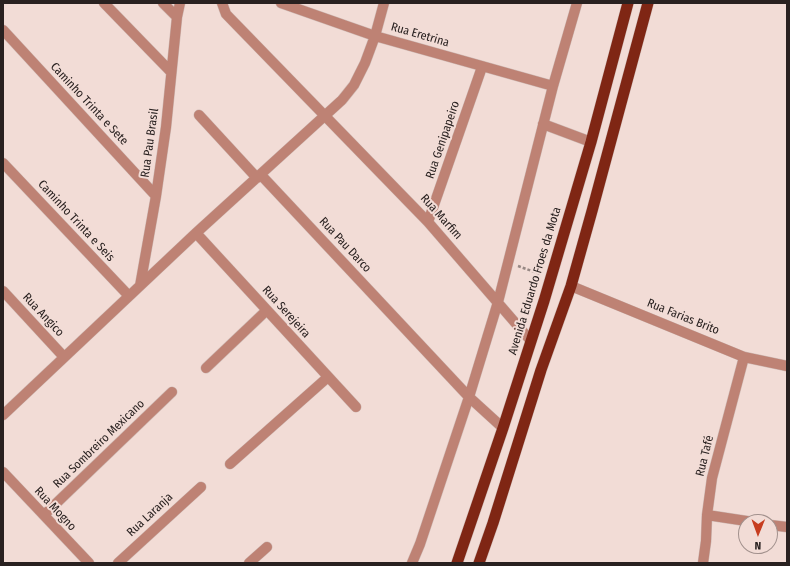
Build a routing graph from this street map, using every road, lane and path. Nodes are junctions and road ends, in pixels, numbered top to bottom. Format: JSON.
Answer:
{"nodes":[{"id":1,"x":104,"y":3,"type":"edge"},
{"id":2,"x":163,"y":3,"type":"edge"},
{"id":3,"x":180,"y":3,"type":"edge"},
{"id":4,"x":222,"y":3,"type":"edge"},
{"id":5,"x":281,"y":3,"type":"edge"},
{"id":6,"x":384,"y":3,"type":"edge"},
{"id":7,"x":577,"y":3,"type":"edge"},
{"id":8,"x":628,"y":3,"type":"edge"},
{"id":9,"x":648,"y":3,"type":"edge"},
{"id":10,"x":177,"y":17,"type":"junction"},
{"id":11,"x":3,"y":30,"type":"edge"},
{"id":12,"x":375,"y":36,"type":"junction"},
{"id":13,"x":482,"y":67,"type":"junction"},
{"id":14,"x":171,"y":72,"type":"junction"},
{"id":15,"x":553,"y":86,"type":"junction"},
{"id":16,"x":199,"y":115,"type":"dead end"},
{"id":17,"x":326,"y":116,"type":"junction"},
{"id":18,"x":543,"y":124,"type":"junction"},
{"id":19,"x":591,"y":142,"type":"junction"},
{"id":20,"x":3,"y":163,"type":"edge"},
{"id":21,"x":259,"y":176,"type":"junction"},
{"id":22,"x":156,"y":196,"type":"junction"},
{"id":23,"x":428,"y":222,"type":"junction"},
{"id":24,"x":196,"y":234,"type":"junction"},
{"id":25,"x":140,"y":286,"type":"junction"},
{"id":26,"x":571,"y":286,"type":"junction"},
{"id":27,"x":3,"y":291,"type":"edge"},
{"id":28,"x":129,"y":296,"type":"junction"},
{"id":29,"x":498,"y":302,"type":"junction"},
{"id":30,"x":266,"y":310,"type":"junction"},
{"id":31,"x":531,"y":341,"type":"junction"},
{"id":32,"x":64,"y":357,"type":"junction"},
{"id":33,"x":744,"y":357,"type":"junction"},
{"id":34,"x":787,"y":366,"type":"edge"},
{"id":35,"x":206,"y":368,"type":"dead end"},
{"id":36,"x":328,"y":377,"type":"junction"},
{"id":37,"x":172,"y":392,"type":"dead end"},
{"id":38,"x":470,"y":398,"type":"junction"},
{"id":39,"x":356,"y":407,"type":"dead end"},
{"id":40,"x":3,"y":415,"type":"edge"},
{"id":41,"x":503,"y":428,"type":"junction"},
{"id":42,"x":230,"y":464,"type":"dead end"},
{"id":43,"x":3,"y":472,"type":"edge"},
{"id":44,"x":201,"y":487,"type":"dead end"},
{"id":45,"x":44,"y":515,"type":"junction"},
{"id":46,"x":707,"y":515,"type":"junction"},
{"id":47,"x":738,"y":520,"type":"edge"},
{"id":48,"x":267,"y":547,"type":"dead end"},
{"id":49,"x":89,"y":563,"type":"edge"},
{"id":50,"x":118,"y":563,"type":"edge"},
{"id":51,"x":249,"y":563,"type":"edge"},
{"id":52,"x":412,"y":563,"type":"edge"},
{"id":53,"x":457,"y":563,"type":"edge"},
{"id":54,"x":479,"y":563,"type":"edge"},
{"id":55,"x":703,"y":563,"type":"edge"}],
"edges":[{"from":1,"to":14,"type":"street"},
{"from":2,"to":10,"type":"street"},
{"from":3,"to":10,"type":"street","name":"Rua Pau Brasil"},
{"from":4,"to":17,"type":"street","name":"Rua Marfim"},
{"from":5,"to":12,"type":"street","name":"Rua Eretrina"},
{"from":6,"to":12,"type":"street"},
{"from":7,"to":15,"type":"street"},
{"from":8,"to":19,"type":"highway","name":"Avenida Eduardo Froes da Mota"},
{"from":9,"to":26,"type":"highway"},
{"from":10,"to":14,"type":"street","name":"Rua Pau Brasil"},
{"from":11,"to":22,"type":"street","name":"Caminho Trinta e Sete"},
{"from":12,"to":13,"type":"street","name":"Rua Eretrina"},
{"from":12,"to":17,"type":"street"},
{"from":13,"to":15,"type":"street","name":"Rua Eretrina"},
{"from":13,"to":23,"type":"street","name":"Rua Genipapeiro"},
{"from":14,"to":22,"type":"street","name":"Rua Pau Brasil"},
{"from":15,"to":18,"type":"street"},
{"from":16,"to":21,"type":"street","name":"Rua Pau Darco"},
{"from":17,"to":21,"type":"street"},
{"from":17,"to":23,"type":"street","name":"Rua Marfim"},
{"from":18,"to":19,"type":"street"},
{"from":18,"to":29,"type":"street"},
{"from":19,"to":31,"type":"highway","name":"Avenida Eduardo Froes da Mota"},
{"from":20,"to":28,"type":"street","name":"Caminho Trinta e Seis"},
{"from":21,"to":24,"type":"street"},
{"from":21,"to":38,"type":"street","name":"Rua Pau Darco"},
{"from":22,"to":25,"type":"street","name":"Rua Pau Brasil"},
{"from":23,"to":29,"type":"street","name":"Rua Marfim"},
{"from":24,"to":25,"type":"street"},
{"from":24,"to":30,"type":"street","name":"Rua Serejeira"},
{"from":25,"to":28,"type":"street"},
{"from":26,"to":33,"type":"street","name":"Rua Farias Brito"},
{"from":26,"to":54,"type":"highway"},
{"from":27,"to":32,"type":"street","name":"Rua Angico"},
{"from":28,"to":32,"type":"street"},
{"from":29,"to":31,"type":"street","name":"Rua Marfim"},
{"from":29,"to":38,"type":"street"},
{"from":30,"to":35,"type":"street"},
{"from":30,"to":36,"type":"street","name":"Rua Serejeira"},
{"from":31,"to":41,"type":"highway","name":"Avenida Eduardo Froes da Mota"},
{"from":32,"to":40,"type":"street"},
{"from":33,"to":34,"type":"street","name":"Rua Farias Brito"},
{"from":33,"to":46,"type":"street","name":"Rua Tafé"},
{"from":36,"to":39,"type":"street","name":"Rua Serejeira"},
{"from":36,"to":42,"type":"street"},
{"from":37,"to":45,"type":"street","name":"Rua Sombreiro Mexicano"},
{"from":38,"to":41,"type":"street","name":"Rua Pau Darco"},
{"from":38,"to":52,"type":"street"},
{"from":41,"to":53,"type":"highway","name":"Avenida Eduardo Froes da Mota"},
{"from":43,"to":45,"type":"street","name":"Rua Mogno"},
{"from":44,"to":50,"type":"street","name":"Rua Laranja"},
{"from":45,"to":49,"type":"street","name":"Rua Mogno"},
{"from":46,"to":47,"type":"street"},
{"from":46,"to":55,"type":"street","name":"Rua Tafé"},
{"from":48,"to":51,"type":"street"}]}
